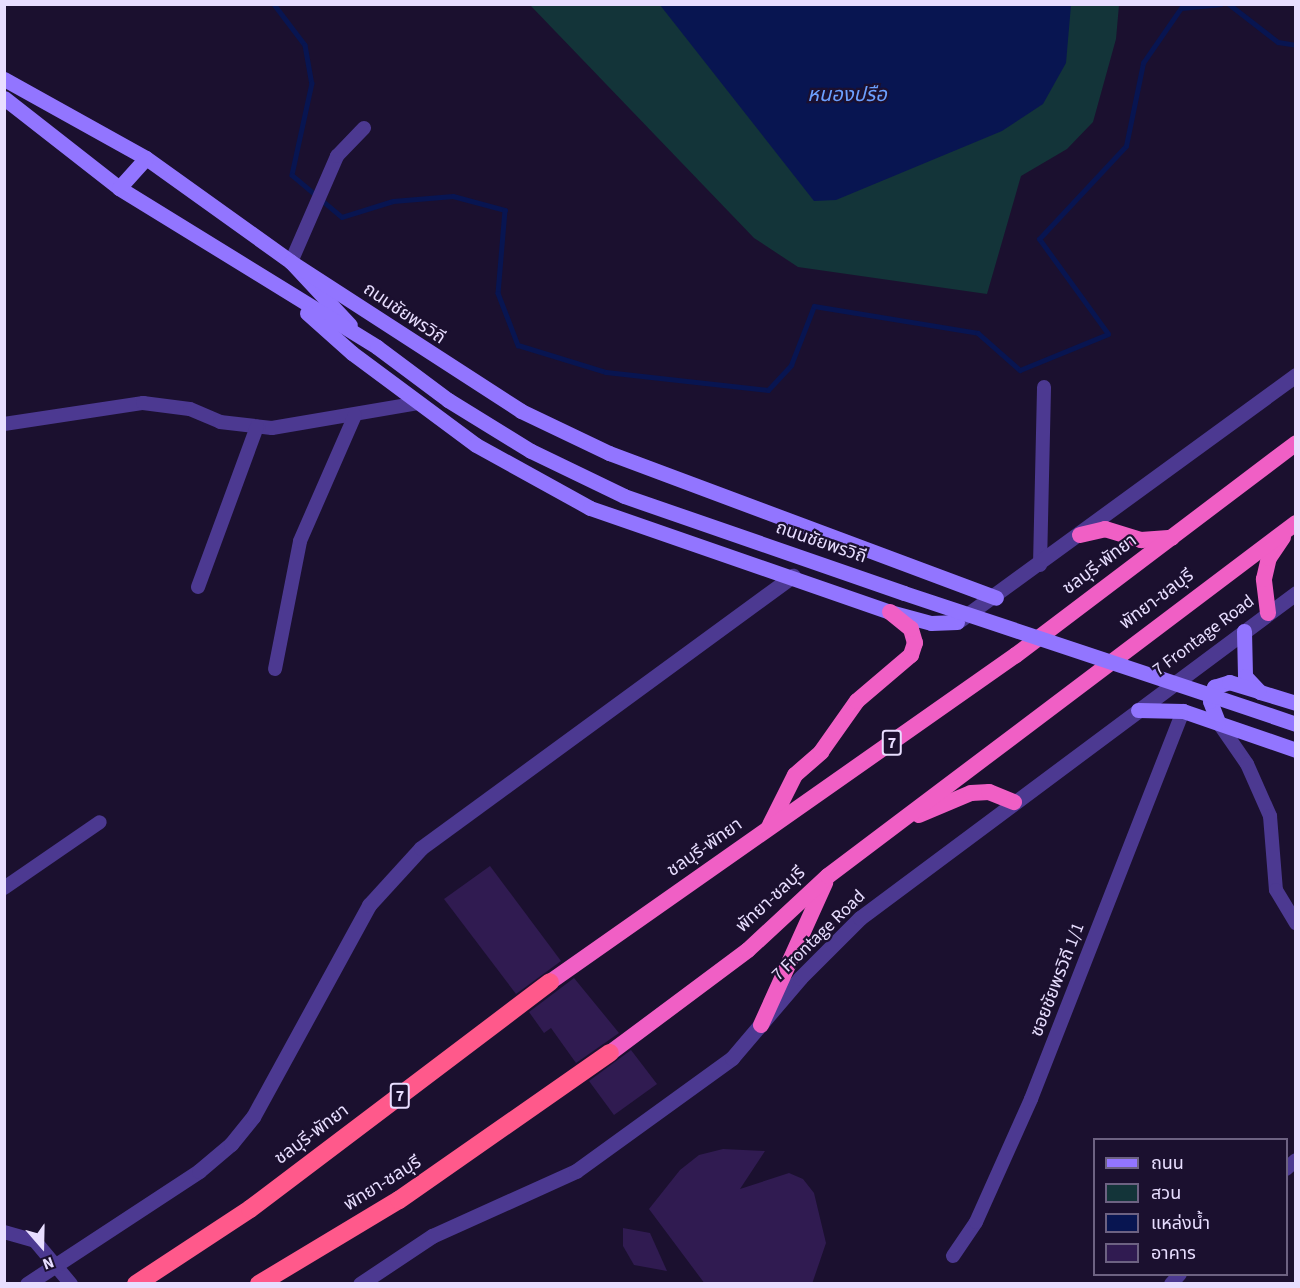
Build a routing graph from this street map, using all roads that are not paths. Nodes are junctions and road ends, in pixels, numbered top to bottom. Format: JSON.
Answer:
{"nodes":[{"id":1,"x":4,"y":78,"type":"edge"},
{"id":2,"x":4,"y":98,"type":"edge"},
{"id":3,"x":364,"y":128,"type":"dead end"},
{"id":4,"x":147,"y":158,"type":"junction"},
{"id":5,"x":119,"y":188,"type":"junction"},
{"id":6,"x":291,"y":262,"type":"junction"},
{"id":7,"x":284,"y":292,"type":"junction"},
{"id":8,"x":363,"y":338,"type":"junction"},
{"id":9,"x":1296,"y":375,"type":"edge"},
{"id":10,"x":1044,"y":387,"type":"dead end"},
{"id":11,"x":418,"y":403,"type":"junction"},
{"id":12,"x":355,"y":415,"type":"junction"},
{"id":13,"x":4,"y":424,"type":"edge"},
{"id":14,"x":257,"y":427,"type":"junction"},
{"id":15,"x":1296,"y":444,"type":"edge"},
{"id":16,"x":1292,"y":526,"type":"edge"},
{"id":17,"x":1080,"y":535,"type":"junction"},
{"id":18,"x":1172,"y":538,"type":"junction"},
{"id":19,"x":1040,"y":565,"type":"junction"},
{"id":20,"x":793,"y":576,"type":"junction"},
{"id":21,"x":198,"y":587,"type":"dead end"},
{"id":22,"x":1296,"y":593,"type":"edge"},
{"id":23,"x":996,"y":598,"type":"junction"},
{"id":24,"x":890,"y":612,"type":"junction"},
{"id":25,"x":1268,"y":613,"type":"junction"},
{"id":26,"x":957,"y":622,"type":"joint"},
{"id":27,"x":1244,"y":632,"type":"junction"},
{"id":28,"x":275,"y":669,"type":"dead end"},
{"id":29,"x":1260,"y":692,"type":"junction"},
{"id":30,"x":1296,"y":703,"type":"edge"},
{"id":31,"x":1138,"y":710,"type":"junction"},
{"id":32,"x":1184,"y":711,"type":"junction"},
{"id":33,"x":1218,"y":722,"type":"junction"},
{"id":34,"x":1296,"y":724,"type":"edge"},
{"id":35,"x":1296,"y":750,"type":"edge"},
{"id":36,"x":1014,"y":802,"type":"junction"},
{"id":37,"x":100,"y":822,"type":"dead end"},
{"id":38,"x":896,"y":825,"type":"junction"},
{"id":39,"x":767,"y":830,"type":"junction"},
{"id":40,"x":828,"y":876,"type":"junction"},
{"id":41,"x":4,"y":888,"type":"edge"},
{"id":42,"x":1296,"y":923,"type":"edge"},
{"id":43,"x":550,"y":982,"type":"joint"},
{"id":44,"x":761,"y":1025,"type":"junction"},
{"id":45,"x":610,"y":1053,"type":"joint"},
{"id":46,"x":4,"y":1232,"type":"edge"},
{"id":47,"x":953,"y":1256,"type":"dead end"},
{"id":48,"x":56,"y":1266,"type":"junction"},
{"id":49,"x":27,"y":1284,"type":"edge"},
{"id":50,"x":71,"y":1284,"type":"edge"},
{"id":51,"x":136,"y":1284,"type":"edge"},
{"id":52,"x":259,"y":1284,"type":"edge"},
{"id":53,"x":360,"y":1284,"type":"edge"}],
"edges":[{"from":1,"to":4,"type":"main road","name":"ถนนชัยพรวิถี"},
{"from":2,"to":5,"type":"main road","name":"ถนนชัยพรวิถี"},
{"from":3,"to":6,"type":"street"},
{"from":4,"to":5,"type":"main road"},
{"from":4,"to":6,"type":"main road","name":"ถนนชัยพรวิถี"},
{"from":5,"to":7,"type":"main road","name":"ถนนชัยพรวิถี"},
{"from":6,"to":8,"type":"main road","name":"ถนนชัยพรวิถี"},
{"from":6,"to":23,"type":"main road","name":"ถนนชัยพรวิถี"},
{"from":7,"to":8,"type":"main road","name":"ถนนชัยพรวิถี"},
{"from":7,"to":11,"type":"main road","name":"ถนนชัยพรวิถี"},
{"from":8,"to":34,"type":"main road","name":"ถนนชัยพรวิถี","bridge":true},
{"from":9,"to":17,"type":"street"},
{"from":10,"to":19,"type":"street"},
{"from":11,"to":12,"type":"street"},
{"from":11,"to":20,"type":"main road","name":"ถนนชัยพรวิถี"},
{"from":12,"to":14,"type":"street"},
{"from":12,"to":28,"type":"street"},
{"from":13,"to":14,"type":"street"},
{"from":14,"to":21,"type":"street"},
{"from":15,"to":18,"type":"highway","name":"ชลบุรี-พัทยา","number":"7"},
{"from":16,"to":25,"type":"highway"},
{"from":16,"to":38,"type":"highway","name":"พัทยา-ชลบุรี"},
{"from":17,"to":18,"type":"highway"},
{"from":17,"to":19,"type":"street"},
{"from":18,"to":39,"type":"highway","name":"ชลบุรี-พัทยา","number":"7"},
{"from":19,"to":23,"type":"street"},
{"from":20,"to":24,"type":"main road","name":"ถนนชัยพรวิถี"},
{"from":20,"to":48,"type":"street"},
{"from":22,"to":25,"type":"street","name":"7 Frontage Road"},
{"from":23,"to":26,"type":"street"},
{"from":24,"to":26,"type":"main road","name":"ถนนชัยพรวิถี"},
{"from":24,"to":39,"type":"highway"},
{"from":25,"to":27,"type":"street","name":"7 Frontage Road"},
{"from":27,"to":29,"type":"main road"},
{"from":27,"to":31,"type":"street","name":"7 Frontage Road"},
{"from":29,"to":30,"type":"main road"},
{"from":29,"to":33,"type":"main road"},
{"from":31,"to":32,"type":"main road"},
{"from":31,"to":36,"type":"street","name":"7 Frontage Road"},
{"from":32,"to":33,"type":"main road"},
{"from":32,"to":47,"type":"street","name":"ซอยชัยพรวิถี 1/1"},
{"from":33,"to":35,"type":"main road"},
{"from":33,"to":42,"type":"street"},
{"from":36,"to":38,"type":"highway"},
{"from":36,"to":44,"type":"street","name":"7 Frontage Road"},
{"from":37,"to":41,"type":"street"},
{"from":38,"to":40,"type":"highway","name":"พัทยา-ชลบุรี"},
{"from":39,"to":43,"type":"highway","name":"ชลบุรี-พัทยา","number":"7"},
{"from":40,"to":44,"type":"highway"},
{"from":40,"to":45,"type":"highway","name":"พัทยา-ชลบุรี"},
{"from":43,"to":51,"type":"highway","name":"ชลบุรี-พัทยา","number":"7"},
{"from":44,"to":53,"type":"street","name":"7 Frontage Road"},
{"from":45,"to":52,"type":"highway","name":"พัทยา-ชลบุรี"},
{"from":46,"to":48,"type":"street"},
{"from":48,"to":49,"type":"street"},
{"from":48,"to":50,"type":"street"}]}
